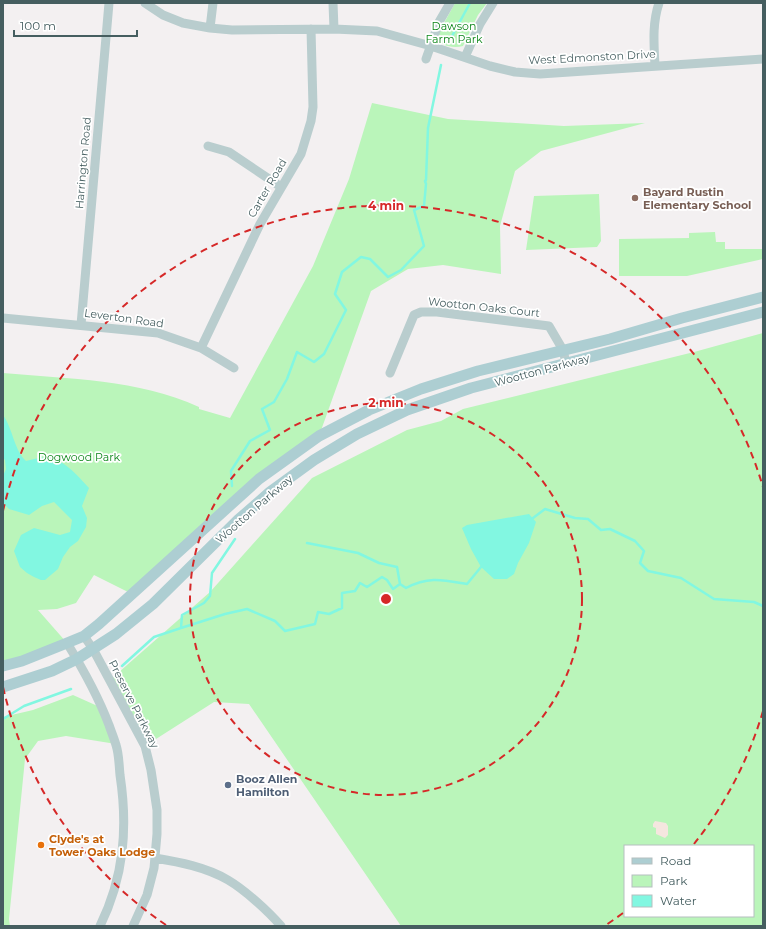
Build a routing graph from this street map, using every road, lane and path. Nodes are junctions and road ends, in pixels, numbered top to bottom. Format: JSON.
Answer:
{"nodes":[{"id":1,"x":109,"y":3,"type":"edge"},
{"id":2,"x":145,"y":3,"type":"edge"},
{"id":3,"x":213,"y":3,"type":"edge"},
{"id":4,"x":333,"y":3,"type":"edge"},
{"id":5,"x":450,"y":3,"type":"edge"},
{"id":6,"x":493,"y":3,"type":"edge"},
{"id":7,"x":659,"y":3,"type":"edge"},
{"id":8,"x":210,"y":28,"type":"junction"},
{"id":9,"x":311,"y":29,"type":"junction"},
{"id":10,"x":334,"y":29,"type":"junction"},
{"id":11,"x":431,"y":46,"type":"junction"},
{"id":12,"x":465,"y":57,"type":"junction"},
{"id":13,"x":426,"y":59,"type":"dead end"},
{"id":14,"x":763,"y":59,"type":"edge"},
{"id":15,"x":655,"y":66,"type":"junction"},
{"id":16,"x":208,"y":146,"type":"dead end"},
{"id":17,"x":281,"y":187,"type":"junction"},
{"id":18,"x":763,"y":297,"type":"edge"},
{"id":19,"x":763,"y":312,"type":"edge"},
{"id":20,"x":3,"y":318,"type":"edge"},
{"id":21,"x":82,"y":325,"type":"junction"},
{"id":22,"x":201,"y":348,"type":"junction"},
{"id":23,"x":563,"y":350,"type":"junction"},
{"id":24,"x":566,"y":363,"type":"junction"},
{"id":25,"x":234,"y":368,"type":"dead end"},
{"id":26,"x":390,"y":373,"type":"dead end"},
{"id":27,"x":84,"y":636,"type":"junction"},
{"id":28,"x":67,"y":643,"type":"junction"},
{"id":29,"x":93,"y":649,"type":"junction"},
{"id":30,"x":77,"y":659,"type":"junction"},
{"id":31,"x":3,"y":666,"type":"edge"},
{"id":32,"x":3,"y":687,"type":"edge"},
{"id":33,"x":155,"y":858,"type":"junction"},
{"id":34,"x":100,"y":926,"type":"edge"},
{"id":35,"x":133,"y":926,"type":"edge"},
{"id":36,"x":281,"y":926,"type":"edge"}],
"edges":[{"from":1,"to":21,"type":"street","name":"Harrington Road"},
{"from":2,"to":8,"type":"street","name":"West Edmonston Drive"},
{"from":3,"to":8,"type":"street"},
{"from":4,"to":10,"type":"street"},
{"from":5,"to":11,"type":"street"},
{"from":6,"to":12,"type":"street"},
{"from":7,"to":15,"type":"street"},
{"from":8,"to":9,"type":"street","name":"West Edmonston Drive"},
{"from":9,"to":10,"type":"street","name":"West Edmonston Drive"},
{"from":9,"to":17,"type":"street","name":"Carter Road"},
{"from":10,"to":11,"type":"street","name":"West Edmonston Drive"},
{"from":11,"to":12,"type":"street","name":"West Edmonston Drive"},
{"from":11,"to":13,"type":"street"},
{"from":12,"to":15,"type":"street","name":"West Edmonston Drive"},
{"from":14,"to":15,"type":"street","name":"West Edmonston Drive"},
{"from":16,"to":17,"type":"street"},
{"from":17,"to":22,"type":"street","name":"Carter Road"},
{"from":18,"to":23,"type":"main road","name":"Wootton Parkway"},
{"from":19,"to":24,"type":"main road","name":"Wootton Parkway"},
{"from":20,"to":21,"type":"street","name":"Leverton Road"},
{"from":21,"to":22,"type":"street","name":"Leverton Road"},
{"from":22,"to":25,"type":"street","name":"Leverton Road"},
{"from":23,"to":24,"type":"street","name":"Wootton Oaks Court"},
{"from":23,"to":26,"type":"street","name":"Wootton Oaks Court"},
{"from":23,"to":27,"type":"main road","name":"Wootton Parkway"},
{"from":24,"to":29,"type":"main road","name":"Wootton Parkway"},
{"from":27,"to":28,"type":"main road","name":"Wootton Parkway"},
{"from":27,"to":29,"type":"street","name":"Preserve Parkway"},
{"from":28,"to":30,"type":"street"},
{"from":28,"to":31,"type":"main road","name":"Wootton Parkway"},
{"from":29,"to":30,"type":"main road","name":"Wootton Parkway"},
{"from":29,"to":33,"type":"street","name":"Preserve Parkway"},
{"from":30,"to":32,"type":"main road","name":"Wootton Parkway"},
{"from":30,"to":34,"type":"street"},
{"from":33,"to":35,"type":"street","name":"Preserve Parkway"},
{"from":33,"to":36,"type":"street"}]}
